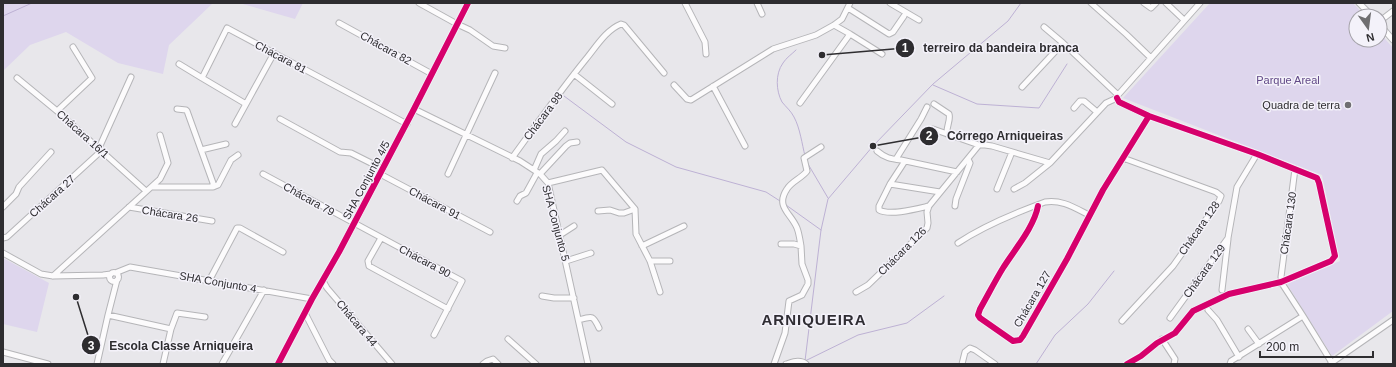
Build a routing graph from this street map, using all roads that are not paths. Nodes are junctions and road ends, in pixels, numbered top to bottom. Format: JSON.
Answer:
{"nodes":[{"id":1,"x":420,"y":3,"type":"edge"},
{"id":2,"x":468,"y":3,"type":"edge"},
{"id":3,"x":685,"y":3,"type":"edge"},
{"id":4,"x":757,"y":3,"type":"edge"},
{"id":5,"x":850,"y":3,"type":"edge"},
{"id":6,"x":890,"y":3,"type":"edge"},
{"id":7,"x":1091,"y":3,"type":"edge"},
{"id":8,"x":1144,"y":3,"type":"edge"},
{"id":9,"x":1156,"y":3,"type":"edge"},
{"id":10,"x":1166,"y":3,"type":"edge"},
{"id":11,"x":1200,"y":3,"type":"edge"},
{"id":12,"x":848,"y":8,"type":"junction"},
{"id":13,"x":762,"y":14,"type":"dead end"},
{"id":14,"x":904,"y":16,"type":"dead end"},
{"id":15,"x":920,"y":20,"type":"dead end"},
{"id":16,"x":1184,"y":20,"type":"junction"},
{"id":17,"x":339,"y":23,"type":"dead end"},
{"id":18,"x":457,"y":24,"type":"junction"},
{"id":19,"x":834,"y":25,"type":"junction"},
{"id":20,"x":1044,"y":27,"type":"dead end"},
{"id":21,"x":850,"y":34,"type":"junction"},
{"id":22,"x":1063,"y":43,"type":"junction"},
{"id":23,"x":72,"y":47,"type":"dead end"},
{"id":24,"x":505,"y":48,"type":"dead end"},
{"id":25,"x":274,"y":53,"type":"junction"},
{"id":26,"x":706,"y":54,"type":"dead end"},
{"id":27,"x":882,"y":54,"type":"dead end"},
{"id":28,"x":1151,"y":58,"type":"junction"},
{"id":29,"x":180,"y":64,"type":"dead end"},
{"id":30,"x":494,"y":73,"type":"dead end"},
{"id":31,"x":432,"y":74,"type":"junction"},
{"id":32,"x":574,"y":74,"type":"junction"},
{"id":33,"x":664,"y":74,"type":"dead end"},
{"id":34,"x":17,"y":78,"type":"dead end"},
{"id":35,"x":131,"y":78,"type":"dead end"},
{"id":36,"x":202,"y":78,"type":"junction"},
{"id":37,"x":674,"y":85,"type":"dead end"},
{"id":38,"x":713,"y":86,"type":"junction"},
{"id":39,"x":1022,"y":87,"type":"dead end"},
{"id":40,"x":1117,"y":97,"type":"junction"},
{"id":41,"x":800,"y":103,"type":"dead end"},
{"id":42,"x":246,"y":104,"type":"junction"},
{"id":43,"x":612,"y":104,"type":"dead end"},
{"id":44,"x":934,"y":104,"type":"dead end"},
{"id":45,"x":927,"y":107,"type":"dead end"},
{"id":46,"x":1074,"y":108,"type":"dead end"},
{"id":47,"x":177,"y":109,"type":"dead end"},
{"id":48,"x":414,"y":109,"type":"junction"},
{"id":49,"x":57,"y":111,"type":"junction"},
{"id":50,"x":1097,"y":112,"type":"junction"},
{"id":51,"x":1149,"y":116,"type":"junction"},
{"id":52,"x":280,"y":119,"type":"dead end"},
{"id":53,"x":235,"y":124,"type":"dead end"},
{"id":54,"x":407,"y":124,"type":"junction"},
{"id":55,"x":933,"y":129,"type":"dead end"},
{"id":56,"x":565,"y":131,"type":"dead end"},
{"id":57,"x":947,"y":134,"type":"junction"},
{"id":58,"x":160,"y":135,"type":"dead end"},
{"id":59,"x":466,"y":135,"type":"junction"},
{"id":60,"x":577,"y":142,"type":"dead end"},
{"id":61,"x":226,"y":144,"type":"dead end"},
{"id":62,"x":744,"y":146,"type":"dead end"},
{"id":63,"x":979,"y":146,"type":"junction"},
{"id":64,"x":821,"y":147,"type":"dead end"},
{"id":65,"x":201,"y":150,"type":"junction"},
{"id":66,"x":99,"y":151,"type":"junction"},
{"id":67,"x":877,"y":151,"type":"dead end"},
{"id":68,"x":51,"y":152,"type":"dead end"},
{"id":69,"x":1012,"y":152,"type":"junction"},
{"id":70,"x":1257,"y":154,"type":"junction"},
{"id":71,"x":238,"y":155,"type":"dead end"},
{"id":72,"x":512,"y":158,"type":"junction"},
{"id":73,"x":1123,"y":158,"type":"junction"},
{"id":74,"x":896,"y":159,"type":"junction"},
{"id":75,"x":968,"y":159,"type":"junction"},
{"id":76,"x":905,"y":161,"type":"junction"},
{"id":77,"x":1050,"y":163,"type":"junction"},
{"id":78,"x":1295,"y":170,"type":"junction"},
{"id":79,"x":382,"y":171,"type":"junction"},
{"id":80,"x":537,"y":172,"type":"junction"},
{"id":81,"x":957,"y":172,"type":"junction"},
{"id":82,"x":263,"y":174,"type":"dead end"},
{"id":83,"x":448,"y":174,"type":"dead end"},
{"id":84,"x":548,"y":183,"type":"junction"},
{"id":85,"x":890,"y":184,"type":"junction"},
{"id":86,"x":213,"y":187,"type":"junction"},
{"id":87,"x":148,"y":189,"type":"junction"},
{"id":88,"x":997,"y":189,"type":"dead end"},
{"id":89,"x":1014,"y":189,"type":"dead end"},
{"id":90,"x":940,"y":192,"type":"junction"},
{"id":91,"x":517,"y":202,"type":"dead end"},
{"id":92,"x":929,"y":206,"type":"junction"},
{"id":93,"x":955,"y":206,"type":"dead end"},
{"id":94,"x":1038,"y":206,"type":"junction"},
{"id":95,"x":3,"y":207,"type":"edge"},
{"id":96,"x":129,"y":207,"type":"junction"},
{"id":97,"x":635,"y":209,"type":"junction"},
{"id":98,"x":598,"y":211,"type":"dead end"},
{"id":99,"x":1089,"y":215,"type":"junction"},
{"id":100,"x":212,"y":221,"type":"dead end"},
{"id":101,"x":354,"y":224,"type":"junction"},
{"id":102,"x":574,"y":226,"type":"dead end"},
{"id":103,"x":684,"y":226,"type":"dead end"},
{"id":104,"x":490,"y":232,"type":"dead end"},
{"id":105,"x":560,"y":235,"type":"junction"},
{"id":106,"x":3,"y":238,"type":"edge"},
{"id":107,"x":381,"y":238,"type":"junction"},
{"id":108,"x":1228,"y":238,"type":"junction"},
{"id":109,"x":958,"y":243,"type":"dead end"},
{"id":110,"x":781,"y":244,"type":"dead end"},
{"id":111,"x":642,"y":246,"type":"junction"},
{"id":112,"x":801,"y":246,"type":"junction"},
{"id":113,"x":283,"y":252,"type":"dead end"},
{"id":114,"x":3,"y":253,"type":"edge"},
{"id":115,"x":591,"y":253,"type":"dead end"},
{"id":116,"x":566,"y":261,"type":"junction"},
{"id":117,"x":650,"y":261,"type":"junction"},
{"id":118,"x":670,"y":261,"type":"dead end"},
{"id":119,"x":65,"y":264,"type":"junction"},
{"id":120,"x":53,"y":276,"type":"junction"},
{"id":121,"x":71,"y":276,"type":"junction"},
{"id":122,"x":114,"y":278,"type":"junction"},
{"id":123,"x":1281,"y":280,"type":"junction"},
{"id":124,"x":209,"y":281,"type":"junction"},
{"id":125,"x":323,"y":281,"type":"junction"},
{"id":126,"x":264,"y":290,"type":"junction"},
{"id":127,"x":1222,"y":290,"type":"dead end"},
{"id":128,"x":660,"y":292,"type":"dead end"},
{"id":129,"x":856,"y":292,"type":"dead end"},
{"id":130,"x":542,"y":296,"type":"dead end"},
{"id":131,"x":574,"y":298,"type":"junction"},
{"id":132,"x":312,"y":299,"type":"junction"},
{"id":133,"x":448,"y":309,"type":"junction"},
{"id":134,"x":1208,"y":310,"type":"dead end"},
{"id":135,"x":306,"y":313,"type":"junction"},
{"id":136,"x":108,"y":315,"type":"junction"},
{"id":137,"x":1304,"y":316,"type":"junction"},
{"id":138,"x":205,"y":317,"type":"dead end"},
{"id":139,"x":1170,"y":318,"type":"dead end"},
{"id":140,"x":579,"y":320,"type":"junction"},
{"id":141,"x":1393,"y":320,"type":"edge"},
{"id":142,"x":1122,"y":321,"type":"dead end"},
{"id":143,"x":599,"y":328,"type":"dead end"},
{"id":144,"x":171,"y":329,"type":"junction"},
{"id":145,"x":1248,"y":329,"type":"dead end"},
{"id":146,"x":434,"y":334,"type":"dead end"},
{"id":147,"x":508,"y":339,"type":"dead end"},
{"id":148,"x":1162,"y":339,"type":"junction"},
{"id":149,"x":1259,"y":344,"type":"junction"},
{"id":150,"x":3,"y":352,"type":"edge"},
{"id":151,"x":1239,"y":357,"type":"junction"},
{"id":152,"x":1331,"y":363,"type":"edge"},
{"id":153,"x":48,"y":364,"type":"edge"},
{"id":154,"x":97,"y":364,"type":"edge"},
{"id":155,"x":163,"y":364,"type":"edge"},
{"id":156,"x":222,"y":364,"type":"edge"},
{"id":157,"x":278,"y":364,"type":"edge"},
{"id":158,"x":333,"y":364,"type":"edge"},
{"id":159,"x":392,"y":364,"type":"edge"},
{"id":160,"x":484,"y":364,"type":"edge"},
{"id":161,"x":498,"y":364,"type":"edge"},
{"id":162,"x":536,"y":364,"type":"edge"},
{"id":163,"x":588,"y":364,"type":"edge"},
{"id":164,"x":774,"y":364,"type":"edge"},
{"id":165,"x":786,"y":364,"type":"edge"},
{"id":166,"x":806,"y":364,"type":"edge"},
{"id":167,"x":962,"y":364,"type":"edge"},
{"id":168,"x":995,"y":364,"type":"edge"},
{"id":169,"x":1127,"y":364,"type":"edge"},
{"id":170,"x":1174,"y":364,"type":"edge"},
{"id":171,"x":1230,"y":364,"type":"edge"}],
"edges":[{"from":1,"to":18,"type":"street"},
{"from":2,"to":18,"type":"street","name":"SHA Conjunto 4/5"},
{"from":3,"to":26,"type":"street"},
{"from":4,"to":13,"type":"street"},
{"from":5,"to":12,"type":"street"},
{"from":6,"to":15,"type":"street"},
{"from":7,"to":28,"type":"street"},
{"from":8,"to":9,"type":"street"},
{"from":10,"to":16,"type":"street"},
{"from":11,"to":16,"type":"street"},
{"from":12,"to":14,"type":"street"},
{"from":12,"to":19,"type":"street"},
{"from":16,"to":28,"type":"street"},
{"from":17,"to":31,"type":"street","name":"Chácara 82"},
{"from":18,"to":24,"type":"street"},
{"from":18,"to":31,"type":"street","name":"SHA Conjunto 4/5"},
{"from":19,"to":21,"type":"street"},
{"from":19,"to":38,"type":"street"},
{"from":20,"to":22,"type":"street"},
{"from":21,"to":27,"type":"street"},
{"from":21,"to":41,"type":"street"},
{"from":22,"to":39,"type":"street"},
{"from":22,"to":40,"type":"street"},
{"from":23,"to":49,"type":"street"},
{"from":25,"to":36,"type":"street","name":"Chácara 81"},
{"from":25,"to":42,"type":"street"},
{"from":25,"to":54,"type":"street","name":"Chácara 81"},
{"from":28,"to":40,"type":"street"},
{"from":29,"to":36,"type":"street"},
{"from":30,"to":59,"type":"street"},
{"from":31,"to":48,"type":"street","name":"SHA Conjunto 4/5"},
{"from":32,"to":33,"type":"street","name":"Chácara 98"},
{"from":32,"to":43,"type":"street"},
{"from":32,"to":72,"type":"street","name":"Chácara 98"},
{"from":34,"to":49,"type":"street","name":"Chácara 16/1"},
{"from":35,"to":66,"type":"street","name":"Chácara 27"},
{"from":36,"to":42,"type":"street"},
{"from":37,"to":38,"type":"street"},
{"from":38,"to":62,"type":"street"},
{"from":40,"to":50,"type":"street"},
{"from":40,"to":51,"type":"street"},
{"from":42,"to":53,"type":"street"},
{"from":44,"to":57,"type":"street"},
{"from":45,"to":74,"type":"street"},
{"from":46,"to":50,"type":"street"},
{"from":47,"to":65,"type":"street"},
{"from":48,"to":54,"type":"street","name":"SHA Conjunto 4/5"},
{"from":48,"to":59,"type":"street","name":"SHA Conjunto 5"},
{"from":49,"to":66,"type":"street","name":"Chácara 16/1"},
{"from":50,"to":77,"type":"street"},
{"from":51,"to":70,"type":"street"},
{"from":51,"to":73,"type":"street","name":"Chácara 127"},
{"from":52,"to":79,"type":"street","name":"Chácara 91"},
{"from":54,"to":79,"type":"street","name":"SHA Conjunto 4/5"},
{"from":55,"to":57,"type":"street"},
{"from":56,"to":80,"type":"street"},
{"from":57,"to":63,"type":"street"},
{"from":58,"to":87,"type":"street"},
{"from":59,"to":72,"type":"street","name":"SHA Conjunto 5"},
{"from":59,"to":83,"type":"street"},
{"from":60,"to":80,"type":"street"},
{"from":61,"to":65,"type":"street"},
{"from":63,"to":69,"type":"street"},
{"from":63,"to":75,"type":"street"},
{"from":64,"to":112,"type":"street"},
{"from":65,"to":86,"type":"street"},
{"from":66,"to":87,"type":"street","name":"Chácara 16/1"},
{"from":66,"to":106,"type":"street","name":"Chácara 27"},
{"from":67,"to":74,"type":"street"},
{"from":68,"to":95,"type":"street"},
{"from":69,"to":77,"type":"street"},
{"from":69,"to":88,"type":"street"},
{"from":70,"to":78,"type":"street"},
{"from":70,"to":108,"type":"street","name":"Chácara 129"},
{"from":71,"to":86,"type":"street"},
{"from":72,"to":80,"type":"street","name":"SHA Conjunto 5"},
{"from":73,"to":99,"type":"street","name":"Chácara 127"},
{"from":73,"to":142,"type":"street","name":"Chácara 128"},
{"from":74,"to":76,"type":"street"},
{"from":75,"to":81,"type":"street"},
{"from":75,"to":93,"type":"street"},
{"from":76,"to":81,"type":"street"},
{"from":76,"to":85,"type":"street"},
{"from":77,"to":89,"type":"street"},
{"from":78,"to":123,"type":"street","name":"Chácara 130"},
{"from":78,"to":123,"type":"street"},
{"from":79,"to":101,"type":"street","name":"SHA Conjunto 4/5"},
{"from":79,"to":104,"type":"street","name":"Chácara 91"},
{"from":80,"to":84,"type":"street","name":"SHA Conjunto 5"},
{"from":80,"to":91,"type":"street"},
{"from":81,"to":90,"type":"street"},
{"from":82,"to":101,"type":"street","name":"Chácara 79"},
{"from":84,"to":97,"type":"street"},
{"from":84,"to":105,"type":"street","name":"SHA Conjunto 5"},
{"from":85,"to":90,"type":"street"},
{"from":85,"to":92,"type":"street"},
{"from":86,"to":87,"type":"street"},
{"from":87,"to":96,"type":"street"},
{"from":90,"to":92,"type":"street"},
{"from":92,"to":129,"type":"street","name":"Chácara 126"},
{"from":94,"to":99,"type":"street"},
{"from":94,"to":99,"type":"street","name":"Chácara 127"},
{"from":94,"to":109,"type":"street"},
{"from":96,"to":100,"type":"street","name":"Chácara 26"},
{"from":96,"to":119,"type":"street"},
{"from":97,"to":98,"type":"street"},
{"from":97,"to":111,"type":"street"},
{"from":101,"to":107,"type":"street","name":"Chácara 90"},
{"from":101,"to":125,"type":"street","name":"SHA Conjunto 4/5"},
{"from":102,"to":105,"type":"street"},
{"from":103,"to":111,"type":"street"},
{"from":105,"to":116,"type":"street","name":"SHA Conjunto 5"},
{"from":107,"to":133,"type":"street"},
{"from":107,"to":133,"type":"street","name":"Chácara 90"},
{"from":108,"to":127,"type":"street"},
{"from":108,"to":139,"type":"street","name":"Chácara 129"},
{"from":110,"to":112,"type":"street"},
{"from":111,"to":117,"type":"street"},
{"from":112,"to":164,"type":"street"},
{"from":113,"to":124,"type":"street"},
{"from":114,"to":120,"type":"street"},
{"from":115,"to":116,"type":"street"},
{"from":116,"to":131,"type":"street","name":"SHA Conjunto 5"},
{"from":117,"to":118,"type":"street"},
{"from":117,"to":128,"type":"street"},
{"from":119,"to":120,"type":"street"},
{"from":119,"to":121,"type":"street"},
{"from":120,"to":121,"type":"street"},
{"from":121,"to":122,"type":"street"},
{"from":122,"to":124,"type":"street","name":"SHA Conjunto 4"},
{"from":122,"to":136,"type":"street"},
{"from":123,"to":137,"type":"street"},
{"from":123,"to":148,"type":"street"},
{"from":124,"to":126,"type":"street","name":"SHA Conjunto 4"},
{"from":125,"to":132,"type":"street","name":"SHA Conjunto 4/5"},
{"from":125,"to":159,"type":"street","name":"Chácara 44"},
{"from":126,"to":132,"type":"street","name":"SHA Conjunto 4"},
{"from":126,"to":156,"type":"street"},
{"from":130,"to":131,"type":"street"},
{"from":131,"to":140,"type":"street","name":"SHA Conjunto 5"},
{"from":132,"to":135,"type":"street","name":"SHA Conjunto 4/5"},
{"from":133,"to":146,"type":"street","name":"Chácara 90"},
{"from":134,"to":151,"type":"street"},
{"from":135,"to":157,"type":"street","name":"SHA Conjunto 4/5"},
{"from":135,"to":158,"type":"street"},
{"from":136,"to":144,"type":"street"},
{"from":136,"to":154,"type":"street"},
{"from":137,"to":149,"type":"street"},
{"from":137,"to":152,"type":"street"},
{"from":138,"to":144,"type":"street"},
{"from":140,"to":143,"type":"street"},
{"from":140,"to":163,"type":"street","name":"SHA Conjunto 5"},
{"from":141,"to":152,"type":"street"},
{"from":144,"to":155,"type":"street"},
{"from":145,"to":149,"type":"street"},
{"from":147,"to":162,"type":"street"},
{"from":148,"to":169,"type":"street"},
{"from":148,"to":170,"type":"street"},
{"from":149,"to":151,"type":"street"},
{"from":150,"to":153,"type":"street"},
{"from":151,"to":171,"type":"street"},
{"from":160,"to":161,"type":"street"},
{"from":165,"to":166,"type":"street"},
{"from":167,"to":168,"type":"street"}]}
